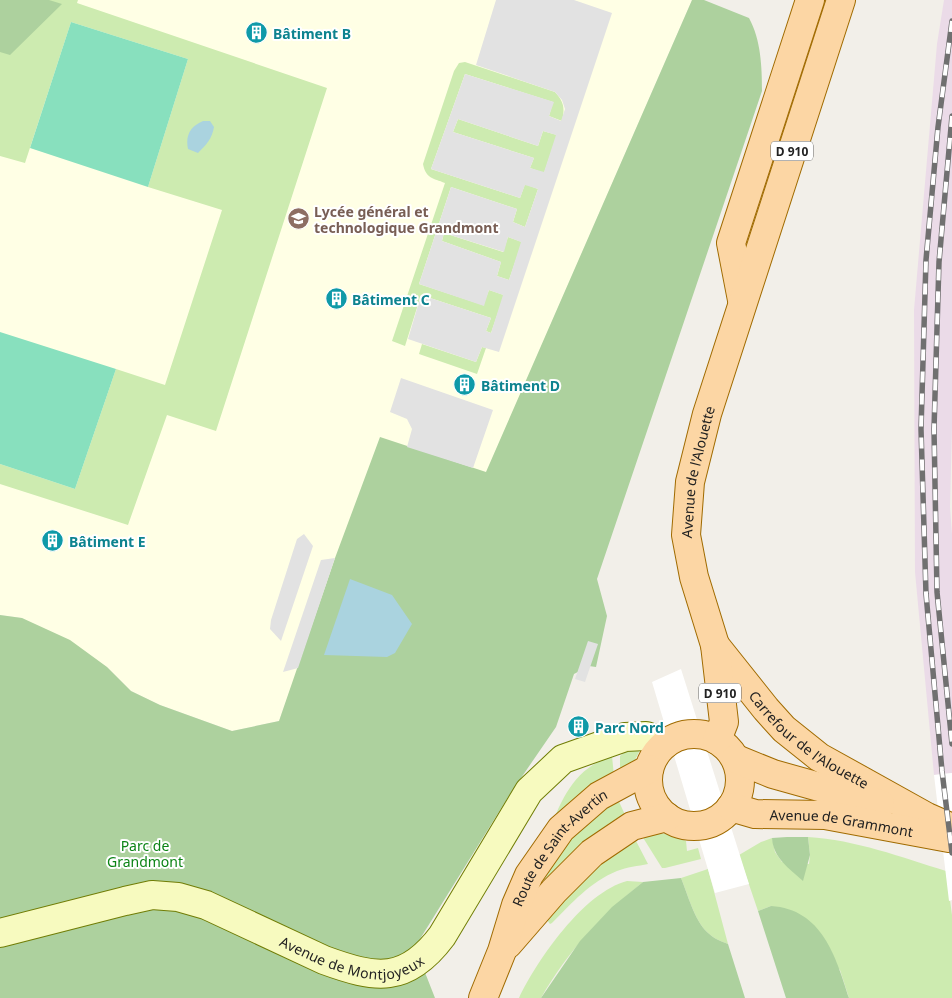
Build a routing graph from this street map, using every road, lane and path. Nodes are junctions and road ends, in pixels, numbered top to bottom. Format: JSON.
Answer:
{"nodes":[{"id":1,"x":810,"y":0,"type":"edge"},
{"id":2,"x":841,"y":0,"type":"edge"},
{"id":3,"x":743,"y":301,"type":"junction"},
{"id":4,"x":715,"y":645,"type":"junction"},
{"id":5,"x":666,"y":743,"type":"junction"},
{"id":6,"x":726,"y":750,"type":"junction"},
{"id":7,"x":649,"y":769,"type":"junction"},
{"id":8,"x":731,"y":807,"type":"junction"},
{"id":9,"x":667,"y":817,"type":"junction"},
{"id":10,"x":927,"y":818,"type":"junction"},
{"id":11,"x":952,"y":828,"type":"edge"},
{"id":12,"x":952,"y":838,"type":"edge"},
{"id":13,"x":0,"y":933,"type":"edge"},
{"id":14,"x":502,"y":951,"type":"junction"},
{"id":15,"x":483,"y":998,"type":"edge"}],
"edges":[{"from":1,"to":3,"type":"main road","name":"Avenue de l'Alouette","number":"D 910"},
{"from":2,"to":3,"type":"main road","name":"Avenue de l'Alouette","number":"D 910"},
{"from":3,"to":4,"type":"main road","name":"Avenue de l'Alouette","number":"D 910"},
{"from":4,"to":6,"type":"main road","number":"D 910"},
{"from":4,"to":10,"type":"main road","name":"Carrefour de l'Alouette"},
{"from":5,"to":6,"type":"main road","name":"Carrefour de l'Alouette"},
{"from":5,"to":7,"type":"main road"},
{"from":5,"to":13,"type":"street","name":"Avenue de Montjoyeux"},
{"from":6,"to":8,"type":"main road"},
{"from":6,"to":10,"type":"main road","name":"Carrefour de l'Alouette"},
{"from":7,"to":9,"type":"main road"},
{"from":7,"to":14,"type":"main road","name":"Route de Saint-Avertin"},
{"from":8,"to":9,"type":"main road"},
{"from":8,"to":12,"type":"main road","name":"Avenue de Grammont"},
{"from":9,"to":14,"type":"main road","name":"Route de Saint-Avertin"},
{"from":10,"to":11,"type":"main road","name":"Carrefour de l'Alouette"},
{"from":14,"to":15,"type":"main road","name":"Route de Saint-Avertin"}]}
